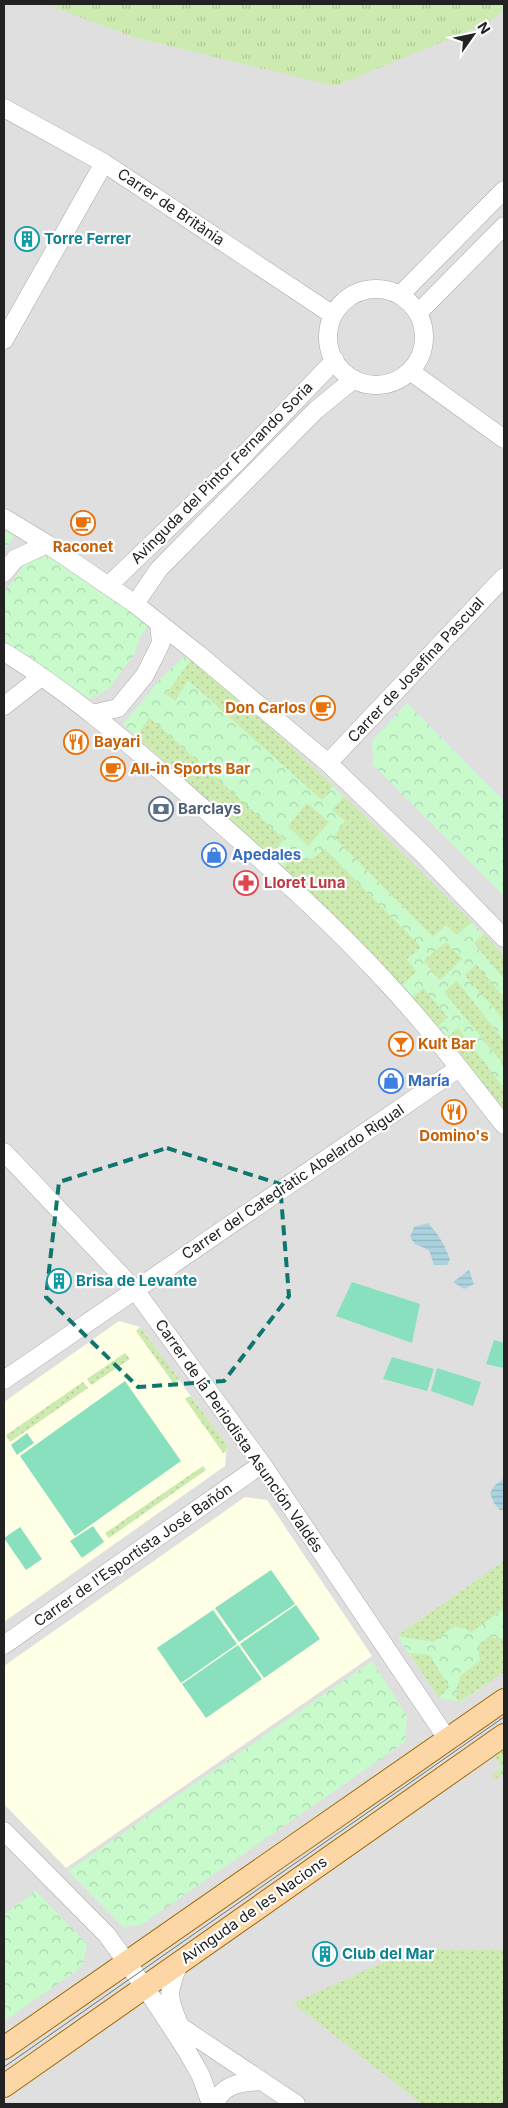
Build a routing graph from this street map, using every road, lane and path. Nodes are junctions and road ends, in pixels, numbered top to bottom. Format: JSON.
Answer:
{"nodes":[{"id":1,"x":4,"y":108,"type":"edge"},
{"id":2,"x":104,"y":163,"type":"junction"},
{"id":3,"x":504,"y":190,"type":"edge"},
{"id":4,"x":504,"y":226,"type":"edge"},
{"id":5,"x":400,"y":295,"type":"junction"},
{"id":6,"x":418,"y":313,"type":"junction"},
{"id":7,"x":333,"y":315,"type":"junction"},
{"id":8,"x":4,"y":340,"type":"edge"},
{"id":9,"x":334,"y":360,"type":"junction"},
{"id":10,"x":410,"y":371,"type":"junction"},
{"id":11,"x":354,"y":379,"type":"junction"},
{"id":12,"x":504,"y":439,"type":"edge"},
{"id":13,"x":4,"y":518,"type":"edge"},
{"id":14,"x":47,"y":544,"type":"junction"},
{"id":15,"x":4,"y":573,"type":"edge"},
{"id":16,"x":504,"y":577,"type":"edge"},
{"id":17,"x":108,"y":585,"type":"junction"},
{"id":18,"x":135,"y":604,"type":"junction"},
{"id":19,"x":159,"y":623,"type":"junction"},
{"id":20,"x":7,"y":659,"type":"edge"},
{"id":21,"x":41,"y":677,"type":"junction"},
{"id":22,"x":4,"y":706,"type":"edge"},
{"id":23,"x":92,"y":714,"type":"junction"},
{"id":24,"x":328,"y":763,"type":"junction"},
{"id":25,"x":504,"y":938,"type":"edge"},
{"id":26,"x":459,"y":1068,"type":"junction"},
{"id":27,"x":504,"y":1125,"type":"edge"},
{"id":28,"x":4,"y":1152,"type":"edge"},
{"id":29,"x":135,"y":1290,"type":"junction"},
{"id":30,"x":4,"y":1380,"type":"edge"},
{"id":31,"x":262,"y":1464,"type":"junction"},
{"id":32,"x":4,"y":1646,"type":"edge"},
{"id":33,"x":504,"y":1700,"type":"edge"},
{"id":34,"x":504,"y":1735,"type":"edge"},
{"id":35,"x":448,"y":1740,"type":"junction"},
{"id":36,"x":4,"y":1831,"type":"edge"},
{"id":37,"x":181,"y":1961,"type":"junction"},
{"id":38,"x":126,"y":1963,"type":"junction"},
{"id":39,"x":149,"y":1994,"type":"junction"},
{"id":40,"x":181,"y":2027,"type":"junction"},
{"id":41,"x":4,"y":2048,"type":"edge"},
{"id":42,"x":262,"y":2081,"type":"junction"},
{"id":43,"x":4,"y":2086,"type":"edge"},
{"id":44,"x":211,"y":2104,"type":"edge"},
{"id":45,"x":215,"y":2104,"type":"edge"},
{"id":46,"x":296,"y":2104,"type":"edge"}],
"edges":[{"from":1,"to":2,"type":"street","name":"Carrer de Britània"},
{"from":2,"to":7,"type":"street","name":"Carrer de Britània"},
{"from":2,"to":8,"type":"street"},
{"from":3,"to":5,"type":"street"},
{"from":4,"to":6,"type":"street"},
{"from":5,"to":6,"type":"street"},
{"from":5,"to":7,"type":"street"},
{"from":6,"to":10,"type":"street"},
{"from":7,"to":9,"type":"street"},
{"from":9,"to":11,"type":"street"},
{"from":9,"to":17,"type":"street","name":"Avinguda del Pintor Fernando Soria"},
{"from":10,"to":11,"type":"street"},
{"from":10,"to":12,"type":"street"},
{"from":11,"to":18,"type":"street","name":"Avinguda del Pintor Fernando Soria"},
{"from":13,"to":14,"type":"street"},
{"from":14,"to":15,"type":"street"},
{"from":14,"to":17,"type":"street"},
{"from":16,"to":24,"type":"street","name":"Carrer de Josefina Pascual"},
{"from":17,"to":18,"type":"street"},
{"from":18,"to":19,"type":"street"},
{"from":19,"to":23,"type":"street"},
{"from":19,"to":24,"type":"street"},
{"from":20,"to":21,"type":"street"},
{"from":21,"to":22,"type":"street"},
{"from":21,"to":23,"type":"street"},
{"from":23,"to":26,"type":"street"},
{"from":24,"to":25,"type":"street"},
{"from":26,"to":27,"type":"street"},
{"from":26,"to":29,"type":"street","name":"Carrer del Catedràtic Abelardo Rigual"},
{"from":28,"to":29,"type":"street","name":"Carrer de la Periodista Asunción Valdés"},
{"from":29,"to":30,"type":"street","name":"Carrer del Catedràtic Abelardo Rigual"},
{"from":29,"to":31,"type":"street","name":"Carrer de la Periodista Asunción Valdés"},
{"from":31,"to":32,"type":"street","name":"Carrer de l'Esportista José Bañón"},
{"from":31,"to":35,"type":"street","name":"Carrer de la Periodista Asunción Valdés"},
{"from":33,"to":35,"type":"main road","name":"Avinguda de les Nacions"},
{"from":34,"to":37,"type":"main road","name":"Avinguda de les Nacions"},
{"from":35,"to":38,"type":"main road","name":"Avinguda de les Nacions"},
{"from":36,"to":38,"type":"street"},
{"from":37,"to":39,"type":"main road","name":"Avinguda de les Nacions"},
{"from":37,"to":40,"type":"street"},
{"from":38,"to":39,"type":"street"},
{"from":38,"to":41,"type":"main road","name":"Avinguda de les Nacions"},
{"from":39,"to":40,"type":"street"},
{"from":39,"to":43,"type":"main road","name":"Avinguda de les Nacions"},
{"from":39,"to":44,"type":"street"},
{"from":40,"to":42,"type":"street"},
{"from":42,"to":45,"type":"street"},
{"from":42,"to":46,"type":"street"}]}
